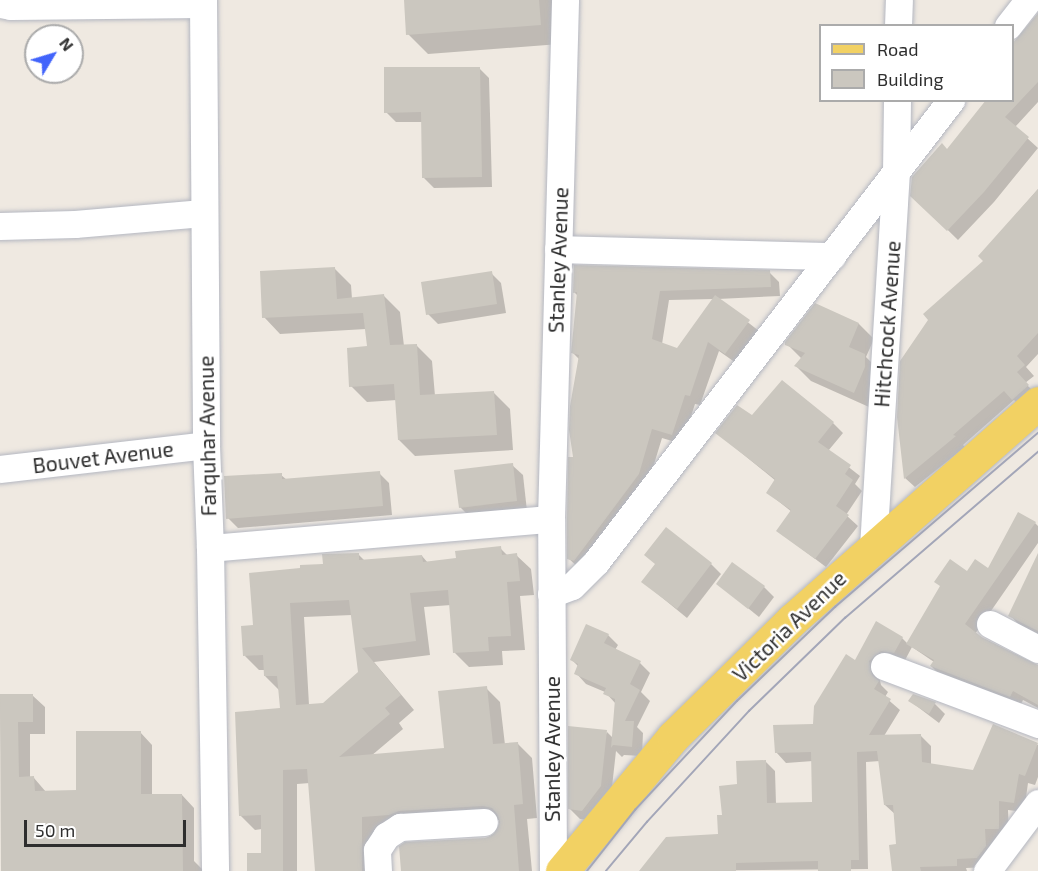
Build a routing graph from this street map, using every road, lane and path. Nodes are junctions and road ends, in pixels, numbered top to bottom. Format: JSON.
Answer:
{"nodes":[{"id":1,"x":565,"y":0,"type":"edge"},
{"id":2,"x":899,"y":0,"type":"edge"},
{"id":3,"x":1028,"y":0,"type":"edge"},
{"id":4,"x":202,"y":2,"type":"edge"},
{"id":5,"x":0,"y":4,"type":"edge"},
{"id":6,"x":898,"y":24,"type":"edge"},
{"id":7,"x":1010,"y":24,"type":"edge"},
{"id":8,"x":897,"y":102,"type":"edge"},
{"id":9,"x":949,"y":102,"type":"edge"},
{"id":10,"x":896,"y":173,"type":"junction"},
{"id":11,"x":203,"y":213,"type":"junction"},
{"id":12,"x":0,"y":226,"type":"edge"},
{"id":13,"x":558,"y":249,"type":"junction"},
{"id":14,"x":832,"y":256,"type":"junction"},
{"id":15,"x":1038,"y":403,"type":"edge"},
{"id":16,"x":206,"y":445,"type":"junction"},
{"id":17,"x":0,"y":469,"type":"edge"},
{"id":18,"x":551,"y":519,"type":"junction"},
{"id":19,"x":873,"y":547,"type":"junction"},
{"id":20,"x":210,"y":548,"type":"junction"},
{"id":21,"x":551,"y":594,"type":"junction"},
{"id":22,"x":990,"y":624,"type":"dead end"},
{"id":23,"x":1038,"y":648,"type":"edge"},
{"id":24,"x":884,"y":666,"type":"dead end"},
{"id":25,"x":1038,"y":724,"type":"edge"},
{"id":26,"x":1038,"y":803,"type":"edge"},
{"id":27,"x":484,"y":822,"type":"dead end"},
{"id":28,"x":215,"y":871,"type":"edge"},
{"id":29,"x":378,"y":871,"type":"edge"},
{"id":30,"x":553,"y":871,"type":"edge"},
{"id":31,"x":562,"y":871,"type":"edge"},
{"id":32,"x":987,"y":871,"type":"edge"}],
"edges":[{"from":1,"to":13,"type":"street","name":"Stanley Avenue"},
{"from":2,"to":6,"type":"street"},
{"from":3,"to":7,"type":"street"},
{"from":4,"to":5,"type":"street"},
{"from":4,"to":11,"type":"street","name":"Farquhar Avenue"},
{"from":8,"to":10,"type":"street","name":"Hitchcock Avenue"},
{"from":9,"to":10,"type":"street"},
{"from":10,"to":14,"type":"street"},
{"from":10,"to":19,"type":"street","name":"Hitchcock Avenue"},
{"from":11,"to":12,"type":"street"},
{"from":11,"to":16,"type":"street","name":"Farquhar Avenue"},
{"from":13,"to":14,"type":"street"},
{"from":13,"to":18,"type":"street","name":"Stanley Avenue"},
{"from":14,"to":21,"type":"street"},
{"from":15,"to":19,"type":"main road","name":"Victoria Avenue"},
{"from":16,"to":17,"type":"street","name":"Bouvet Avenue"},
{"from":16,"to":20,"type":"street","name":"Farquhar Avenue"},
{"from":18,"to":20,"type":"street"},
{"from":18,"to":21,"type":"street","name":"Stanley Avenue"},
{"from":19,"to":31,"type":"main road","name":"Victoria Avenue"},
{"from":20,"to":28,"type":"street","name":"Farquhar Avenue"},
{"from":21,"to":30,"type":"street","name":"Stanley Avenue"},
{"from":22,"to":23,"type":"street"},
{"from":24,"to":25,"type":"street"},
{"from":26,"to":32,"type":"street"},
{"from":27,"to":29,"type":"street"}]}
